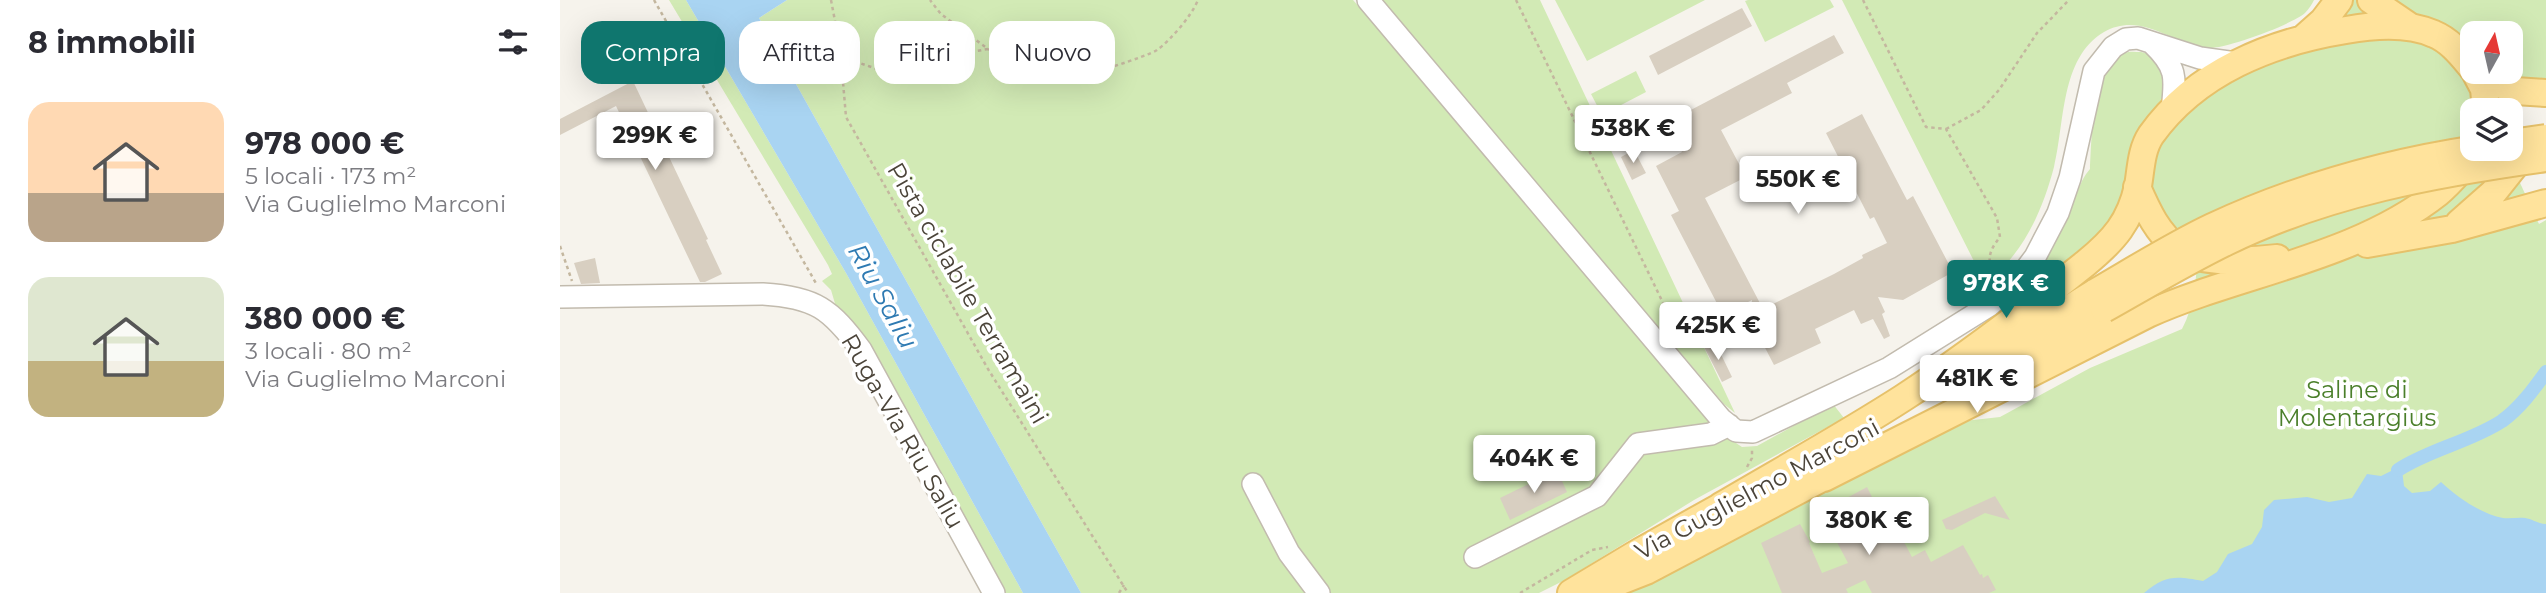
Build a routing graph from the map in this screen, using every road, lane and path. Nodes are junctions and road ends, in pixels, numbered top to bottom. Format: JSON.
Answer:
{"nodes":[{"id":1,"x":654,"y":0,"type":"edge"},
{"id":2,"x":831,"y":0,"type":"edge"},
{"id":3,"x":930,"y":0,"type":"edge"},
{"id":4,"x":1198,"y":0,"type":"edge"},
{"id":5,"x":1368,"y":0,"type":"edge"},
{"id":6,"x":1516,"y":0,"type":"edge"},
{"id":7,"x":1863,"y":0,"type":"edge"},
{"id":8,"x":2069,"y":0,"type":"edge"},
{"id":9,"x":2339,"y":0,"type":"edge"},
{"id":10,"x":2371,"y":0,"type":"edge"},
{"id":11,"x":835,"y":21,"type":"edge"},
{"id":12,"x":2411,"y":27,"type":"junction"},
{"id":13,"x":2305,"y":37,"type":"junction"},
{"id":14,"x":2148,"y":40,"type":"junction"},
{"id":15,"x":988,"y":49,"type":"junction"},
{"id":16,"x":2460,"y":54,"type":"edge"},
{"id":17,"x":860,"y":63,"type":"edge"},
{"id":18,"x":2236,"y":63,"type":"junction"},
{"id":19,"x":843,"y":84,"type":"edge"},
{"id":20,"x":2501,"y":84,"type":"edge"},
{"id":21,"x":2546,"y":93,"type":"edge"},
{"id":22,"x":2172,"y":110,"type":"junction"},
{"id":23,"x":1946,"y":129,"type":"junction"},
{"id":24,"x":2546,"y":133,"type":"edge"},
{"id":25,"x":2546,"y":138,"type":"edge"},
{"id":26,"x":2523,"y":148,"type":"edge"},
{"id":27,"x":2460,"y":152,"type":"edge"},
{"id":28,"x":2523,"y":155,"type":"edge"},
{"id":29,"x":2546,"y":158,"type":"edge"},
{"id":30,"x":2469,"y":161,"type":"edge"},
{"id":31,"x":2486,"y":161,"type":"edge"},
{"id":32,"x":2137,"y":187,"type":"junction"},
{"id":33,"x":2546,"y":203,"type":"edge"},
{"id":34,"x":2452,"y":229,"type":"junction"},
{"id":35,"x":560,"y":246,"type":"edge"},
{"id":36,"x":2327,"y":251,"type":"junction"},
{"id":37,"x":2001,"y":295,"type":"junction"},
{"id":38,"x":568,"y":297,"type":"edge"},
{"id":39,"x":2100,"y":301,"type":"junction"},
{"id":40,"x":827,"y":311,"type":"junction"},
{"id":41,"x":1684,"y":345,"type":"dead end"},
{"id":42,"x":1889,"y":368,"type":"junction"},
{"id":43,"x":1903,"y":398,"type":"junction"},
{"id":44,"x":1729,"y":425,"type":"junction"},
{"id":45,"x":1824,"y":478,"type":"junction"},
{"id":46,"x":1253,"y":484,"type":"dead end"},
{"id":47,"x":1721,"y":506,"type":"junction"},
{"id":48,"x":1475,"y":557,"type":"dead end"},
{"id":49,"x":1124,"y":585,"type":"junction"},
{"id":50,"x":994,"y":593,"type":"edge"},
{"id":51,"x":1119,"y":593,"type":"edge"},
{"id":52,"x":1128,"y":593,"type":"edge"},
{"id":53,"x":1319,"y":593,"type":"edge"},
{"id":54,"x":1571,"y":593,"type":"edge"},
{"id":55,"x":1590,"y":593,"type":"edge"}],
"edges":[{"from":1,"to":40,"type":"path"},
{"from":2,"to":11,"type":"path","name":"Pista ciclabile Terramaini"},
{"from":3,"to":15,"type":"path"},
{"from":4,"to":15,"type":"path"},
{"from":5,"to":44,"type":"street"},
{"from":6,"to":41,"type":"path"},
{"from":7,"to":23,"type":"path"},
{"from":8,"to":23,"type":"path"},
{"from":9,"to":13,"type":"main road"},
{"from":10,"to":12,"type":"main road"},
{"from":12,"to":13,"type":"main road"},
{"from":12,"to":16,"type":"main road"},
{"from":13,"to":18,"type":"main road"},
{"from":14,"to":18,"type":"street"},
{"from":14,"to":22,"type":"street"},
{"from":14,"to":37,"type":"street"},
{"from":15,"to":17,"type":"path"},
{"from":18,"to":22,"type":"main road"},
{"from":19,"to":49,"type":"path","name":"Pista ciclabile Terramaini"},
{"from":20,"to":21,"type":"main road"},
{"from":22,"to":32,"type":"main road"},
{"from":23,"to":37,"type":"path"},
{"from":24,"to":34,"type":"main road"},
{"from":25,"to":26,"type":"main road","bridge":true},
{"from":27,"to":39,"type":"main road","name":"Via Guglielmo Marconi","bridge":true},
{"from":28,"to":29,"type":"main road","bridge":true},
{"from":30,"to":36,"type":"main road"},
{"from":31,"to":39,"type":"main road","name":"Via Guglielmo Marconi","bridge":true},
{"from":32,"to":36,"type":"main road"},
{"from":32,"to":43,"type":"main road"},
{"from":33,"to":34,"type":"main road"},
{"from":34,"to":36,"type":"main road"},
{"from":35,"to":38,"type":"path"},
{"from":36,"to":45,"type":"main road"},
{"from":37,"to":42,"type":"street"},
{"from":38,"to":40,"type":"street","name":"Ruga-Via Riu Saliu"},
{"from":39,"to":45,"type":"main road","name":"Via Guglielmo Marconi"},
{"from":39,"to":47,"type":"main road","name":"Via Guglielmo Marconi"},
{"from":40,"to":50,"type":"street","name":"Ruga-Via Riu Saliu"},
{"from":42,"to":43,"type":"street"},
{"from":42,"to":44,"type":"street"},
{"from":43,"to":47,"type":"main road"},
{"from":44,"to":48,"type":"street"},
{"from":45,"to":55,"type":"main road","name":"Via Guglielmo Marconi"},
{"from":46,"to":53,"type":"street"},
{"from":47,"to":54,"type":"main road","name":"Via Guglielmo Marconi"},
{"from":49,"to":51,"type":"path"},
{"from":49,"to":52,"type":"path","name":"Pista ciclabile Terramaini"}]}
